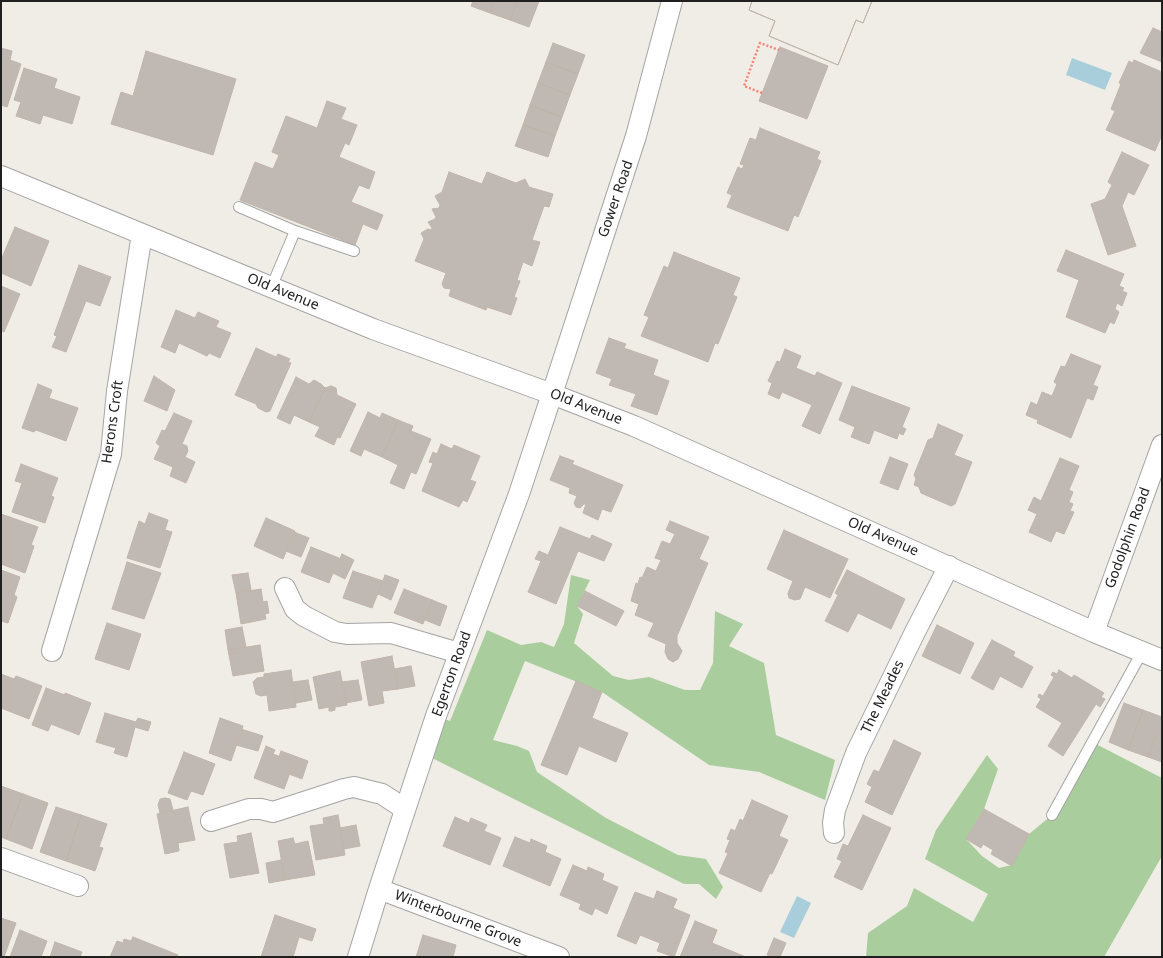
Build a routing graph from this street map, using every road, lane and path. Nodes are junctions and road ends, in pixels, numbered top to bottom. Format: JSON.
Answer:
{"nodes":[{"id":1,"x":672,"y":1,"type":"edge"},
{"id":2,"x":779,"y":50,"type":"dead end"},
{"id":3,"x":762,"y":93,"type":"dead end"},
{"id":4,"x":2,"y":179,"type":"edge"},
{"id":5,"x":239,"y":207,"type":"dead end"},
{"id":6,"x":295,"y":231,"type":"junction"},
{"id":7,"x":142,"y":234,"type":"junction"},
{"id":8,"x":354,"y":251,"type":"dead end"},
{"id":9,"x":271,"y":288,"type":"junction"},
{"id":10,"x":552,"y":394,"type":"junction"},
{"id":11,"x":1162,"y":444,"type":"edge"},
{"id":12,"x":949,"y":566,"type":"junction"},
{"id":13,"x":285,"y":588,"type":"dead end"},
{"id":14,"x":1094,"y":632,"type":"junction"},
{"id":15,"x":52,"y":651,"type":"dead end"},
{"id":16,"x":1142,"y":652,"type":"junction"},
{"id":17,"x":459,"y":653,"type":"junction"},
{"id":18,"x":1162,"y":660,"type":"edge"},
{"id":19,"x":405,"y":809,"type":"junction"},
{"id":20,"x":1052,"y":815,"type":"dead end"},
{"id":21,"x":211,"y":821,"type":"dead end"},
{"id":22,"x":834,"y":833,"type":"dead end"},
{"id":23,"x":1,"y":858,"type":"edge"},
{"id":24,"x":78,"y":886,"type":"dead end"},
{"id":25,"x":378,"y":889,"type":"junction"},
{"id":26,"x":358,"y":957,"type":"edge"},
{"id":27,"x":559,"y":957,"type":"edge"}],
"edges":[{"from":1,"to":10,"type":"street","name":"Gower Road"},
{"from":2,"to":3,"type":"path"},
{"from":4,"to":7,"type":"street","name":"Old Avenue"},
{"from":5,"to":6,"type":"lane"},
{"from":6,"to":8,"type":"lane"},
{"from":6,"to":9,"type":"lane"},
{"from":7,"to":9,"type":"street","name":"Old Avenue"},
{"from":7,"to":15,"type":"street","name":"Herons Croft"},
{"from":9,"to":10,"type":"street","name":"Old Avenue"},
{"from":10,"to":12,"type":"street","name":"Old Avenue"},
{"from":10,"to":17,"type":"street","name":"Egerton Road"},
{"from":11,"to":14,"type":"street","name":"Godolphin Road"},
{"from":12,"to":14,"type":"street","name":"Old Avenue"},
{"from":12,"to":22,"type":"street","name":"The Meades"},
{"from":13,"to":17,"type":"street"},
{"from":14,"to":16,"type":"street","name":"Old Avenue"},
{"from":16,"to":18,"type":"street","name":"Old Avenue"},
{"from":16,"to":20,"type":"lane"},
{"from":17,"to":19,"type":"street","name":"Egerton Road"},
{"from":19,"to":21,"type":"street"},
{"from":19,"to":25,"type":"street","name":"Egerton Road"},
{"from":23,"to":24,"type":"street"},
{"from":25,"to":26,"type":"street","name":"Egerton Road"},
{"from":25,"to":27,"type":"street","name":"Winterbourne Grove"}]}
